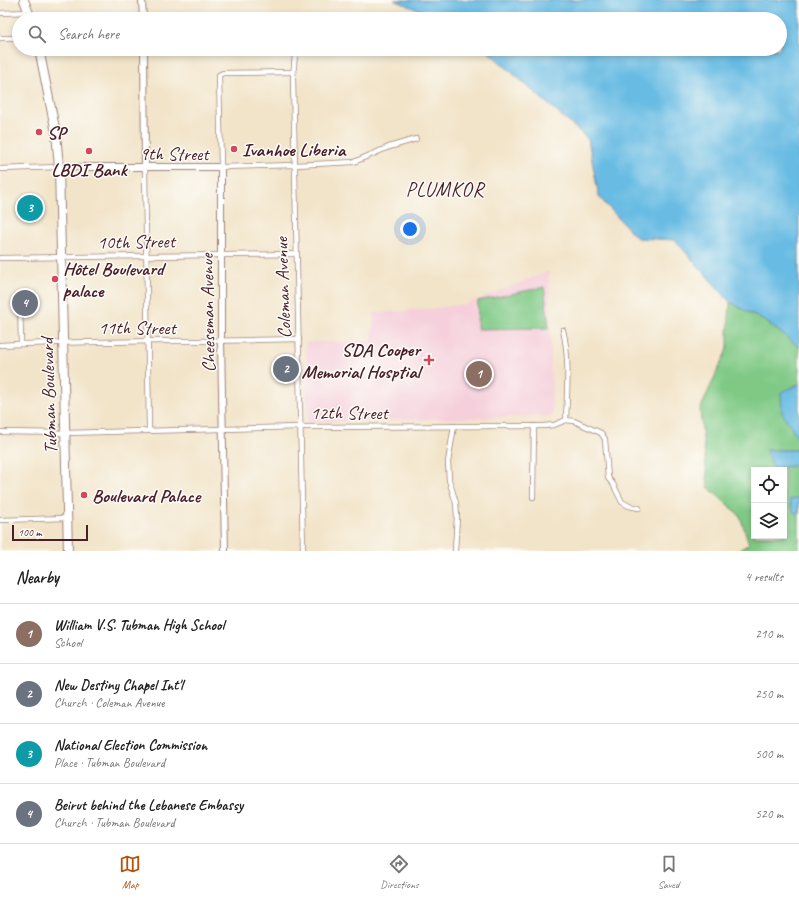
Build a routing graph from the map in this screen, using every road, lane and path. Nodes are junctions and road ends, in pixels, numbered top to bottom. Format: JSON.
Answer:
{"nodes":[{"id":1,"x":24,"y":0,"type":"edge"},
{"id":2,"x":142,"y":0,"type":"edge"},
{"id":3,"x":28,"y":12,"type":"edge"},
{"id":4,"x":143,"y":12,"type":"edge"},
{"id":5,"x":0,"y":13,"type":"edge"},
{"id":6,"x":12,"y":14,"type":"edge"},
{"id":7,"x":0,"y":38,"type":"edge"},
{"id":8,"x":12,"y":38,"type":"edge"},
{"id":9,"x":40,"y":56,"type":"edge"},
{"id":10,"x":144,"y":56,"type":"edge"},
{"id":11,"x":295,"y":56,"type":"edge"},
{"id":12,"x":293,"y":72,"type":"junction"},
{"id":13,"x":416,"y":139,"type":"dead end"},
{"id":14,"x":295,"y":166,"type":"junction"},
{"id":15,"x":59,"y":167,"type":"junction"},
{"id":16,"x":145,"y":168,"type":"junction"},
{"id":17,"x":221,"y":168,"type":"junction"},
{"id":18,"x":0,"y":169,"type":"edge"},
{"id":19,"x":296,"y":254,"type":"junction"},
{"id":20,"x":221,"y":255,"type":"junction"},
{"id":21,"x":146,"y":256,"type":"junction"},
{"id":22,"x":61,"y":257,"type":"junction"},
{"id":23,"x":0,"y":258,"type":"edge"},
{"id":24,"x":20,"y":298,"type":"dead end"},
{"id":25,"x":563,"y":330,"type":"dead end"},
{"id":26,"x":299,"y":339,"type":"junction"},
{"id":27,"x":221,"y":341,"type":"junction"},
{"id":28,"x":63,"y":342,"type":"junction"},
{"id":29,"x":147,"y":342,"type":"junction"},
{"id":30,"x":21,"y":344,"type":"junction"},
{"id":31,"x":0,"y":345,"type":"edge"},
{"id":32,"x":566,"y":420,"type":"junction"},
{"id":33,"x":454,"y":426,"type":"junction"},
{"id":34,"x":534,"y":426,"type":"junction"},
{"id":35,"x":301,"y":427,"type":"junction"},
{"id":36,"x":224,"y":428,"type":"junction"},
{"id":37,"x":149,"y":430,"type":"junction"},
{"id":38,"x":0,"y":432,"type":"edge"},
{"id":39,"x":66,"y":433,"type":"junction"},
{"id":40,"x":533,"y":497,"type":"dead end"},
{"id":41,"x":639,"y":508,"type":"dead end"},
{"id":42,"x":67,"y":518,"type":"junction"},
{"id":43,"x":0,"y":520,"type":"edge"},
{"id":44,"x":68,"y":551,"type":"edge"},
{"id":45,"x":225,"y":551,"type":"edge"},
{"id":46,"x":303,"y":551,"type":"edge"},
{"id":47,"x":456,"y":551,"type":"edge"}],
"edges":[{"from":1,"to":3,"type":"highway"},
{"from":2,"to":4,"type":"street"},
{"from":5,"to":6,"type":"street"},
{"from":7,"to":8,"type":"street"},
{"from":9,"to":15,"type":"highway","name":"Tubman Boulevard"},
{"from":10,"to":16,"type":"street"},
{"from":11,"to":12,"type":"street","name":"Coleman Avenue"},
{"from":12,"to":14,"type":"street","name":"Coleman Avenue"},
{"from":12,"to":17,"type":"street","name":"Cheeseman Avenue"},
{"from":13,"to":14,"type":"street","name":"9th Street"},
{"from":14,"to":17,"type":"street","name":"9th Street"},
{"from":14,"to":19,"type":"street","name":"Coleman Avenue"},
{"from":15,"to":16,"type":"street","name":"9th Street"},
{"from":15,"to":18,"type":"street","name":"9th Street"},
{"from":15,"to":22,"type":"highway","name":"Tubman Boulevard"},
{"from":16,"to":17,"type":"street","name":"9th Street"},
{"from":16,"to":21,"type":"street"},
{"from":17,"to":20,"type":"street","name":"Cheeseman Avenue"},
{"from":19,"to":20,"type":"street","name":"10th Street"},
{"from":19,"to":26,"type":"street","name":"Coleman Avenue"},
{"from":20,"to":21,"type":"street","name":"10th Street"},
{"from":20,"to":27,"type":"street","name":"Cheeseman Avenue"},
{"from":21,"to":22,"type":"street","name":"10th Street"},
{"from":21,"to":29,"type":"street"},
{"from":22,"to":23,"type":"street","name":"10th Street"},
{"from":22,"to":28,"type":"highway","name":"Tubman Boulevard"},
{"from":24,"to":30,"type":"street"},
{"from":25,"to":32,"type":"street"},
{"from":26,"to":27,"type":"street","name":"11th Street"},
{"from":26,"to":35,"type":"street","name":"Coleman Avenue"},
{"from":27,"to":29,"type":"street","name":"11th Street"},
{"from":27,"to":36,"type":"street","name":"Cheeseman Avenue"},
{"from":28,"to":29,"type":"street","name":"11th Street"},
{"from":28,"to":30,"type":"street","name":"11th Street"},
{"from":28,"to":39,"type":"highway","name":"Tubman Boulevard"},
{"from":29,"to":37,"type":"street"},
{"from":30,"to":31,"type":"street","name":"11th Street"},
{"from":32,"to":34,"type":"street","name":"12th Street"},
{"from":32,"to":41,"type":"street"},
{"from":33,"to":34,"type":"street","name":"12th Street"},
{"from":33,"to":35,"type":"street","name":"12th Street"},
{"from":33,"to":47,"type":"street"},
{"from":34,"to":40,"type":"street"},
{"from":35,"to":36,"type":"street","name":"12th Street"},
{"from":35,"to":46,"type":"street","name":"Coleman Avenue"},
{"from":36,"to":37,"type":"street","name":"12th Street"},
{"from":36,"to":45,"type":"street","name":"Cheeseman Avenue"},
{"from":37,"to":39,"type":"street","name":"12th Street"},
{"from":38,"to":39,"type":"street","name":"12th Street"},
{"from":39,"to":42,"type":"highway","name":"Tubman Boulevard"},
{"from":42,"to":43,"type":"street"},
{"from":42,"to":44,"type":"highway","name":"Tubman Boulevard"}]}
